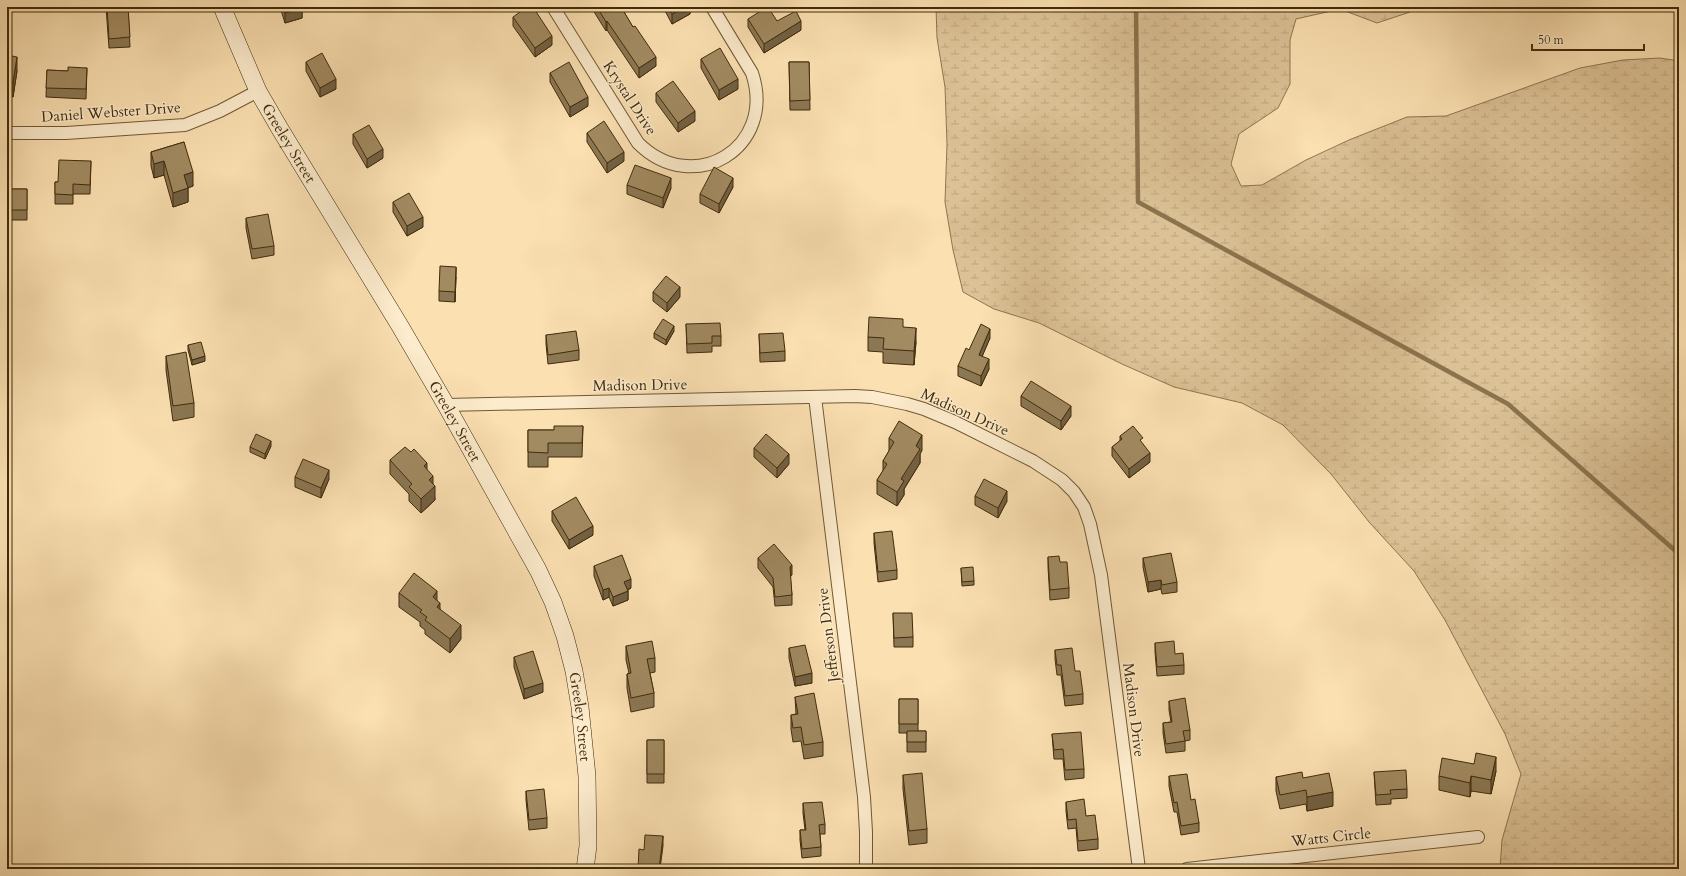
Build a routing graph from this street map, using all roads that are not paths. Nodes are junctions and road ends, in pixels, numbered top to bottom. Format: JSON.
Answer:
{"nodes":[{"id":1,"x":222,"y":7,"type":"edge"},
{"id":2,"x":552,"y":7,"type":"edge"},
{"id":3,"x":712,"y":7,"type":"edge"},
{"id":4,"x":258,"y":91,"type":"junction"},
{"id":5,"x":7,"y":133,"type":"edge"},
{"id":6,"x":815,"y":397,"type":"junction"},
{"id":7,"x":446,"y":405,"type":"junction"},
{"id":8,"x":1478,"y":837,"type":"dead end"},
{"id":9,"x":585,"y":869,"type":"edge"},
{"id":10,"x":866,"y":869,"type":"edge"},
{"id":11,"x":1139,"y":869,"type":"edge"},
{"id":12,"x":1188,"y":869,"type":"edge"}],
"edges":[{"from":1,"to":4,"type":"street","name":"Greeley Street"},
{"from":2,"to":3,"type":"street","name":"Krystal Drive"},
{"from":4,"to":5,"type":"street","name":"Daniel Webster Drive"},
{"from":4,"to":7,"type":"street","name":"Greeley Street"},
{"from":6,"to":7,"type":"street","name":"Madison Drive"},
{"from":6,"to":10,"type":"street","name":"Jefferson Drive"},
{"from":6,"to":11,"type":"street","name":"Madison Drive"},
{"from":7,"to":9,"type":"street","name":"Greeley Street"},
{"from":8,"to":12,"type":"street","name":"Watts Circle"}]}
